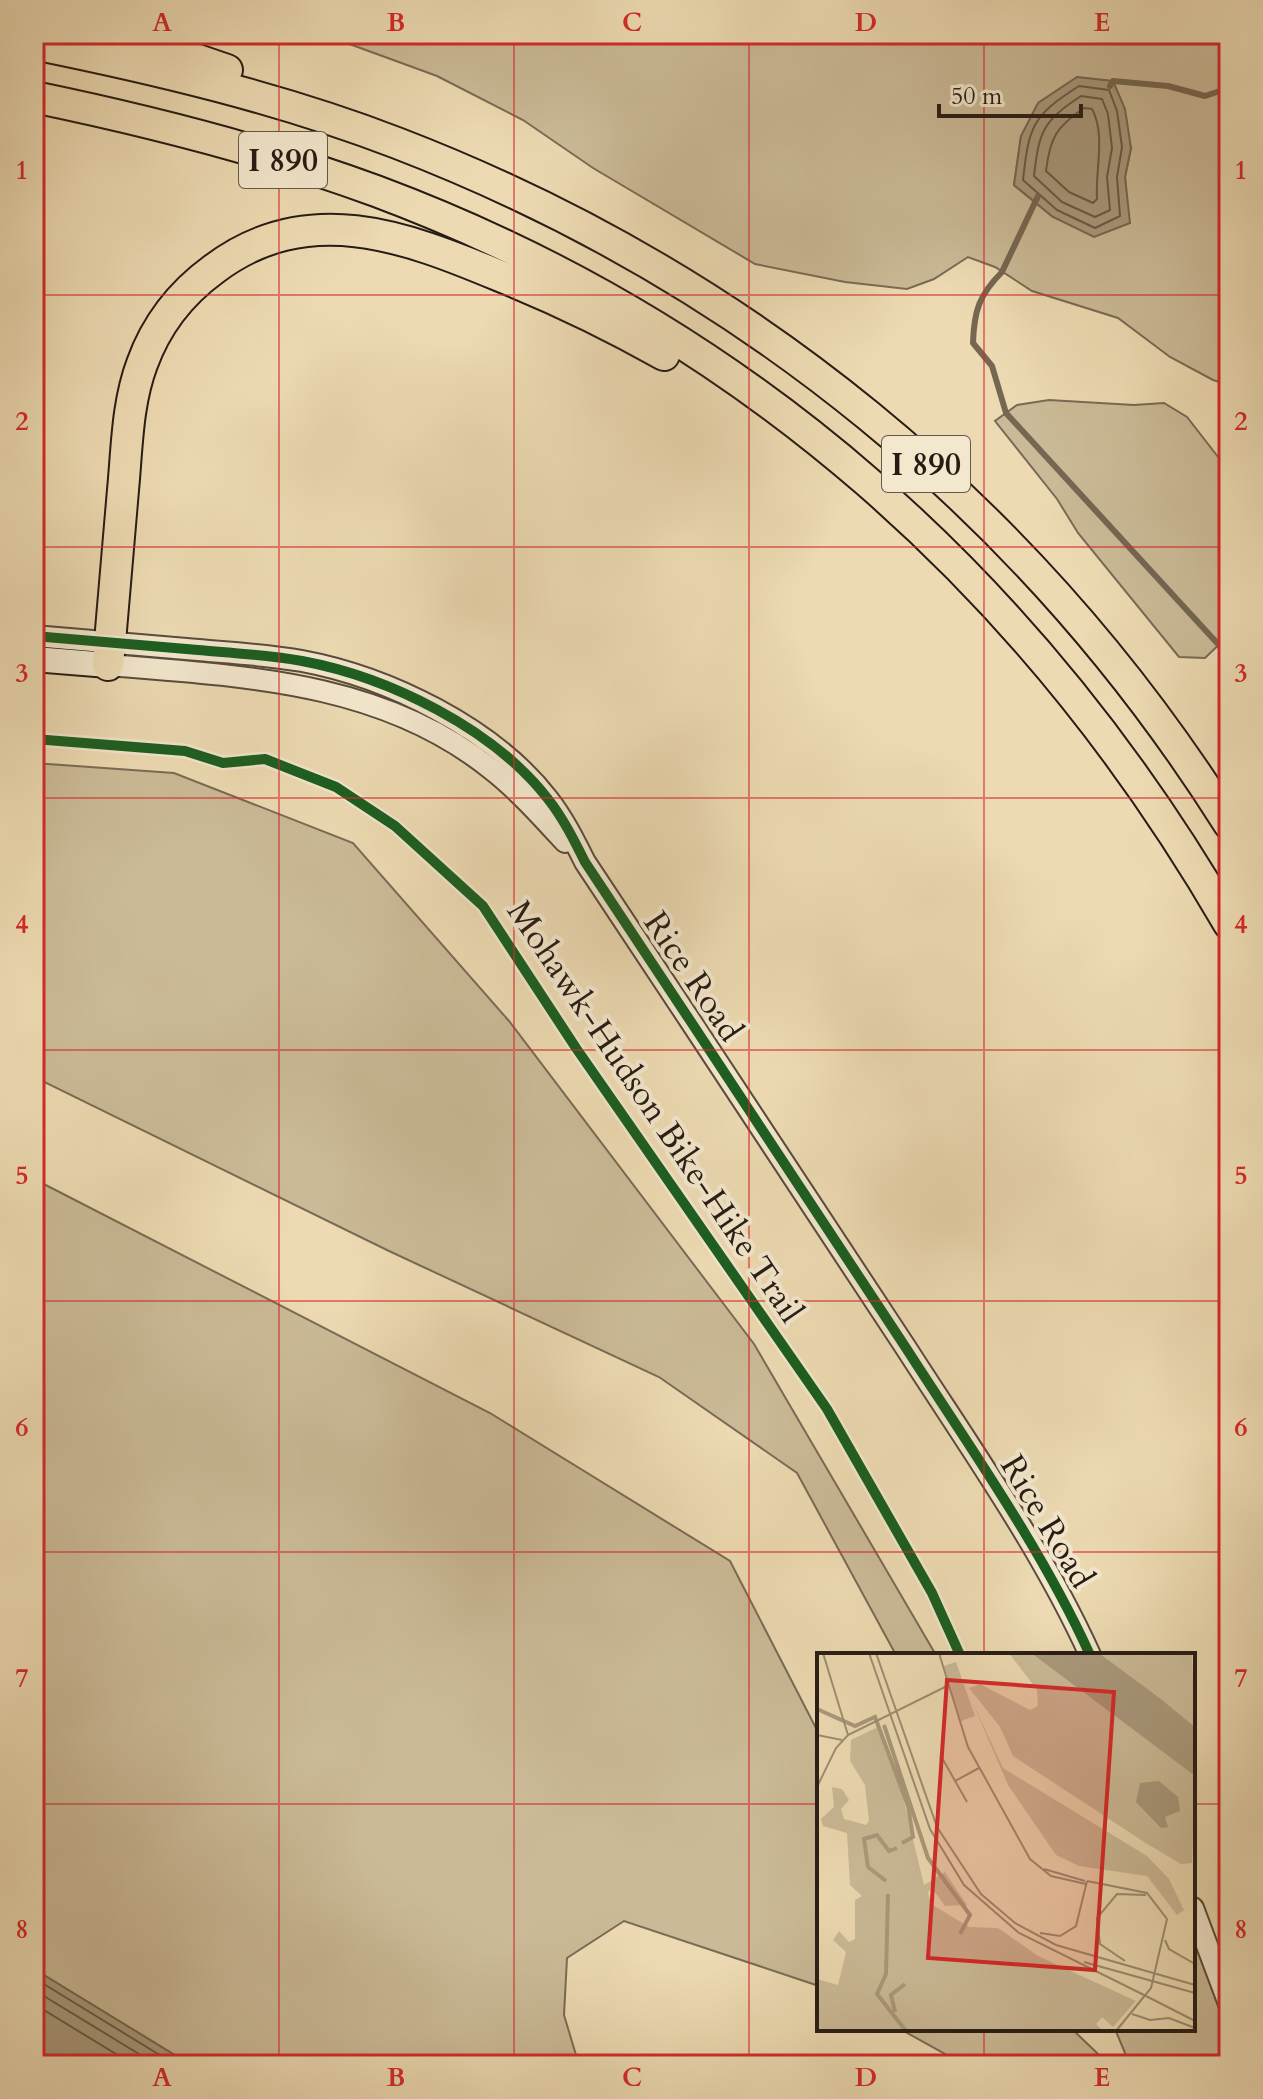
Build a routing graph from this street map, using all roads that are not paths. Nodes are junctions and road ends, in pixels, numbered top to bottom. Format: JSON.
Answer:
{"nodes":[{"id":1,"x":122,"y":34,"type":"edge"},
{"id":2,"x":34,"y":44,"type":"edge"},
{"id":3,"x":34,"y":97,"type":"edge"},
{"id":4,"x":493,"y":183,"type":"junction"},
{"id":5,"x":900,"y":510,"type":"junction"},
{"id":6,"x":34,"y":636,"type":"edge"},
{"id":7,"x":109,"y":654,"type":"junction"},
{"id":8,"x":34,"y":659,"type":"edge"},
{"id":9,"x":1229,"y":824,"type":"edge"},
{"id":10,"x":1229,"y":924,"type":"edge"},
{"id":11,"x":1089,"y":1653,"type":"edge"},
{"id":12,"x":1195,"y":1913,"type":"edge"},
{"id":13,"x":1229,"y":2004,"type":"edge"}],
"edges":[{"from":1,"to":4,"type":"highway"},
{"from":2,"to":4,"type":"highway","number":"I 890"},
{"from":3,"to":5,"type":"highway","number":"I 890"},
{"from":4,"to":9,"type":"highway","number":"I 890"},
{"from":5,"to":7,"type":"highway"},
{"from":5,"to":10,"type":"highway","number":"I 890"},
{"from":6,"to":7,"type":"street","name":"Rice Road"},
{"from":7,"to":8,"type":"main road","name":"Rice Road"},
{"from":7,"to":11,"type":"street","name":"Rice Road"},
{"from":12,"to":13,"type":"street"}]}
